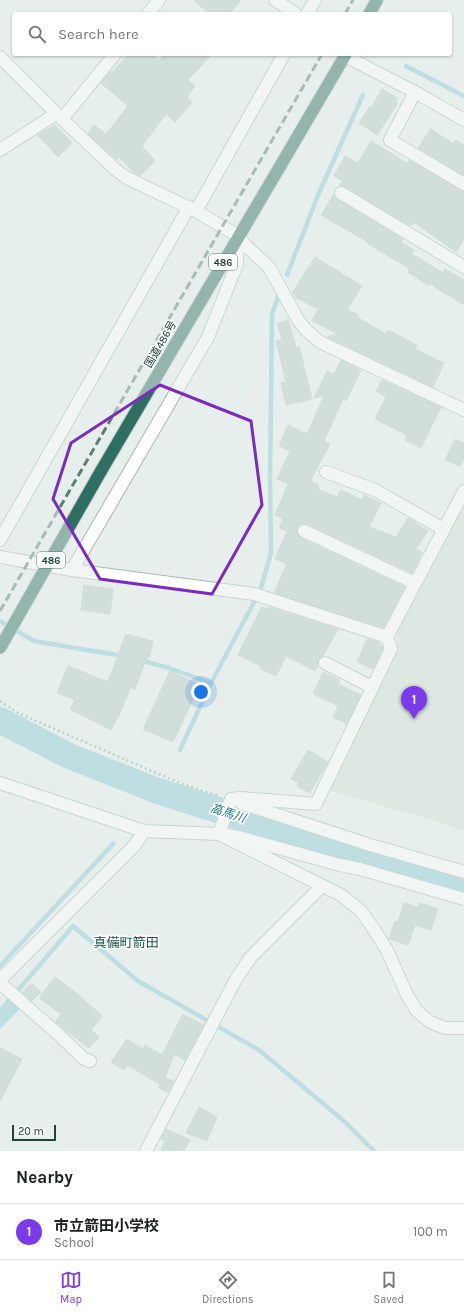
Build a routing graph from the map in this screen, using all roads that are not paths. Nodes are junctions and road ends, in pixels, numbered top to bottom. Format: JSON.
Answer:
{"nodes":[{"id":1,"x":159,"y":0,"type":"edge"},
{"id":2,"x":275,"y":0,"type":"edge"},
{"id":3,"x":315,"y":0,"type":"edge"},
{"id":4,"x":377,"y":0,"type":"edge"},
{"id":5,"x":150,"y":12,"type":"edge"},
{"id":6,"x":293,"y":12,"type":"edge"},
{"id":7,"x":308,"y":12,"type":"edge"},
{"id":8,"x":370,"y":12,"type":"edge"},
{"id":9,"x":113,"y":56,"type":"edge"},
{"id":10,"x":283,"y":56,"type":"edge"},
{"id":11,"x":345,"y":56,"type":"edge"},
{"id":12,"x":348,"y":56,"type":"edge"},
{"id":13,"x":0,"y":57,"type":"edge"},
{"id":14,"x":415,"y":92,"type":"junction"},
{"id":15,"x":59,"y":117,"type":"junction"},
{"id":16,"x":464,"y":120,"type":"edge"},
{"id":17,"x":0,"y":150,"type":"edge"},
{"id":18,"x":464,"y":184,"type":"edge"},
{"id":19,"x":341,"y":193,"type":"dead end"},
{"id":20,"x":192,"y":209,"type":"junction"},
{"id":21,"x":238,"y":236,"type":"junction"},
{"id":22,"x":464,"y":267,"type":"edge"},
{"id":23,"x":464,"y":410,"type":"edge"},
{"id":24,"x":326,"y":472,"type":"dead end"},
{"id":25,"x":464,"y":491,"type":"edge"},
{"id":26,"x":443,"y":529,"type":"junction"},
{"id":27,"x":304,"y":531,"type":"dead end"},
{"id":28,"x":0,"y":540,"type":"edge"},
{"id":29,"x":0,"y":557,"type":"edge"},
{"id":30,"x":72,"y":570,"type":"junction"},
{"id":31,"x":415,"y":583,"type":"junction"},
{"id":32,"x":387,"y":637,"type":"junction"},
{"id":33,"x":0,"y":648,"type":"edge"},
{"id":34,"x":325,"y":663,"type":"dead end"},
{"id":35,"x":372,"y":687,"type":"junction"},
{"id":36,"x":0,"y":783,"type":"edge"},
{"id":37,"x":229,"y":803,"type":"junction"},
{"id":38,"x":220,"y":830,"type":"junction"},
{"id":39,"x":144,"y":831,"type":"junction"},
{"id":40,"x":464,"y":872,"type":"edge"},
{"id":41,"x":322,"y":886,"type":"junction"},
{"id":42,"x":464,"y":899,"type":"edge"},
{"id":43,"x":0,"y":982,"type":"edge"},
{"id":44,"x":464,"y":1028,"type":"edge"},
{"id":45,"x":90,"y":1061,"type":"dead end"},
{"id":46,"x":146,"y":1151,"type":"edge"}],
"edges":[{"from":1,"to":5,"type":"street"},
{"from":2,"to":6,"type":"street"},
{"from":3,"to":7,"type":"street"},
{"from":4,"to":8,"type":"highway"},
{"from":9,"to":15,"type":"street"},
{"from":10,"to":20,"type":"street"},
{"from":11,"to":21,"type":"highway","name":"国道486号","number":"486"},
{"from":12,"to":14,"type":"street"},
{"from":13,"to":15,"type":"street"},
{"from":14,"to":16,"type":"street"},
{"from":14,"to":18,"type":"street"},
{"from":15,"to":17,"type":"street"},
{"from":15,"to":20,"type":"street"},
{"from":19,"to":22,"type":"street"},
{"from":20,"to":21,"type":"street"},
{"from":20,"to":28,"type":"street"},
{"from":21,"to":23,"type":"street"},
{"from":21,"to":30,"type":"street"},
{"from":21,"to":33,"type":"highway","name":"国道486号","number":"486","bridge":true},
{"from":24,"to":26,"type":"street"},
{"from":25,"to":26,"type":"street"},
{"from":26,"to":31,"type":"street"},
{"from":27,"to":31,"type":"street"},
{"from":29,"to":30,"type":"street"},
{"from":30,"to":32,"type":"street"},
{"from":31,"to":32,"type":"street"},
{"from":32,"to":35,"type":"street"},
{"from":34,"to":35,"type":"street"},
{"from":35,"to":37,"type":"street"},
{"from":36,"to":39,"type":"street"},
{"from":37,"to":38,"type":"street"},
{"from":37,"to":40,"type":"street"},
{"from":38,"to":39,"type":"street"},
{"from":38,"to":41,"type":"street"},
{"from":38,"to":42,"type":"street"},
{"from":39,"to":43,"type":"street"},
{"from":41,"to":44,"type":"street"},
{"from":41,"to":46,"type":"street"},
{"from":43,"to":45,"type":"street"}]}
